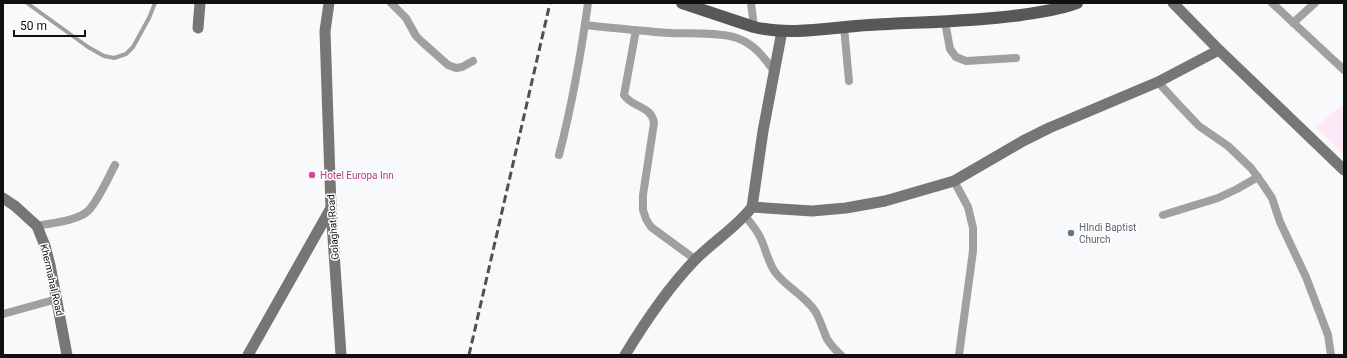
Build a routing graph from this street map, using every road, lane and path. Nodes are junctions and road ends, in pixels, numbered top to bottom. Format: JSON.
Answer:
{"nodes":[{"id":1,"x":27,"y":3,"type":"edge"},
{"id":2,"x":155,"y":3,"type":"edge"},
{"id":3,"x":200,"y":3,"type":"edge"},
{"id":4,"x":329,"y":3,"type":"edge"},
{"id":5,"x":391,"y":3,"type":"edge"},
{"id":6,"x":588,"y":3,"type":"edge"},
{"id":7,"x":752,"y":3,"type":"edge"},
{"id":8,"x":1077,"y":3,"type":"edge"},
{"id":9,"x":1173,"y":3,"type":"edge"},
{"id":10,"x":1272,"y":3,"type":"edge"},
{"id":11,"x":1316,"y":3,"type":"edge"},
{"id":12,"x":686,"y":4,"type":"edge"},
{"id":13,"x":944,"y":22,"type":"junction"},
{"id":14,"x":1293,"y":23,"type":"junction"},
{"id":15,"x":585,"y":25,"type":"junction"},
{"id":16,"x":754,"y":27,"type":"junction"},
{"id":17,"x":844,"y":27,"type":"junction"},
{"id":18,"x":198,"y":28,"type":"dead end"},
{"id":19,"x":636,"y":30,"type":"junction"},
{"id":20,"x":782,"y":31,"type":"junction"},
{"id":21,"x":1219,"y":50,"type":"junction"},
{"id":22,"x":1016,"y":58,"type":"dead end"},
{"id":23,"x":473,"y":61,"type":"dead end"},
{"id":24,"x":1344,"y":70,"type":"edge"},
{"id":25,"x":775,"y":72,"type":"junction"},
{"id":26,"x":849,"y":81,"type":"dead end"},
{"id":27,"x":1158,"y":82,"type":"junction"},
{"id":28,"x":559,"y":155,"type":"dead end"},
{"id":29,"x":115,"y":165,"type":"dead end"},
{"id":30,"x":1344,"y":170,"type":"edge"},
{"id":31,"x":1258,"y":177,"type":"junction"},
{"id":32,"x":954,"y":181,"type":"junction"},
{"id":33,"x":3,"y":198,"type":"edge"},
{"id":34,"x":752,"y":207,"type":"junction"},
{"id":35,"x":331,"y":208,"type":"junction"},
{"id":36,"x":1163,"y":215,"type":"dead end"},
{"id":37,"x":745,"y":216,"type":"junction"},
{"id":38,"x":37,"y":226,"type":"junction"},
{"id":39,"x":696,"y":260,"type":"junction"},
{"id":40,"x":57,"y":299,"type":"junction"},
{"id":41,"x":3,"y":314,"type":"edge"},
{"id":42,"x":67,"y":355,"type":"edge"},
{"id":43,"x":248,"y":355,"type":"edge"},
{"id":44,"x":341,"y":355,"type":"edge"},
{"id":45,"x":625,"y":355,"type":"edge"},
{"id":46,"x":841,"y":355,"type":"edge"},
{"id":47,"x":959,"y":355,"type":"edge"},
{"id":48,"x":1331,"y":355,"type":"edge"}],
"edges":[{"from":1,"to":2,"type":"lane"},
{"from":3,"to":18,"type":"street"},
{"from":4,"to":35,"type":"street","name":"Golaghat Road"},
{"from":5,"to":23,"type":"street"},
{"from":6,"to":15,"type":"street"},
{"from":7,"to":16,"type":"street"},
{"from":8,"to":13,"type":"main road"},
{"from":9,"to":21,"type":"street"},
{"from":10,"to":14,"type":"street"},
{"from":11,"to":14,"type":"street"},
{"from":12,"to":16,"type":"main road"},
{"from":13,"to":17,"type":"main road"},
{"from":13,"to":22,"type":"street"},
{"from":14,"to":24,"type":"street"},
{"from":15,"to":19,"type":"street"},
{"from":15,"to":28,"type":"street"},
{"from":16,"to":20,"type":"main road"},
{"from":17,"to":20,"type":"main road"},
{"from":17,"to":26,"type":"street"},
{"from":19,"to":25,"type":"street"},
{"from":19,"to":39,"type":"street"},
{"from":20,"to":25,"type":"street"},
{"from":21,"to":27,"type":"street"},
{"from":21,"to":30,"type":"street"},
{"from":25,"to":34,"type":"street"},
{"from":27,"to":31,"type":"street"},
{"from":27,"to":32,"type":"street"},
{"from":29,"to":38,"type":"street"},
{"from":31,"to":36,"type":"street"},
{"from":31,"to":48,"type":"street"},
{"from":32,"to":34,"type":"street"},
{"from":32,"to":47,"type":"street"},
{"from":33,"to":38,"type":"street","name":"Khermahal Road"},
{"from":34,"to":37,"type":"street"},
{"from":35,"to":43,"type":"street"},
{"from":35,"to":44,"type":"street","name":"Golaghat Road"},
{"from":37,"to":39,"type":"street"},
{"from":37,"to":46,"type":"street"},
{"from":38,"to":40,"type":"street","name":"Khermahal Road"},
{"from":39,"to":45,"type":"street"},
{"from":40,"to":41,"type":"street"},
{"from":40,"to":42,"type":"street","name":"Khermahal Road"}]}
